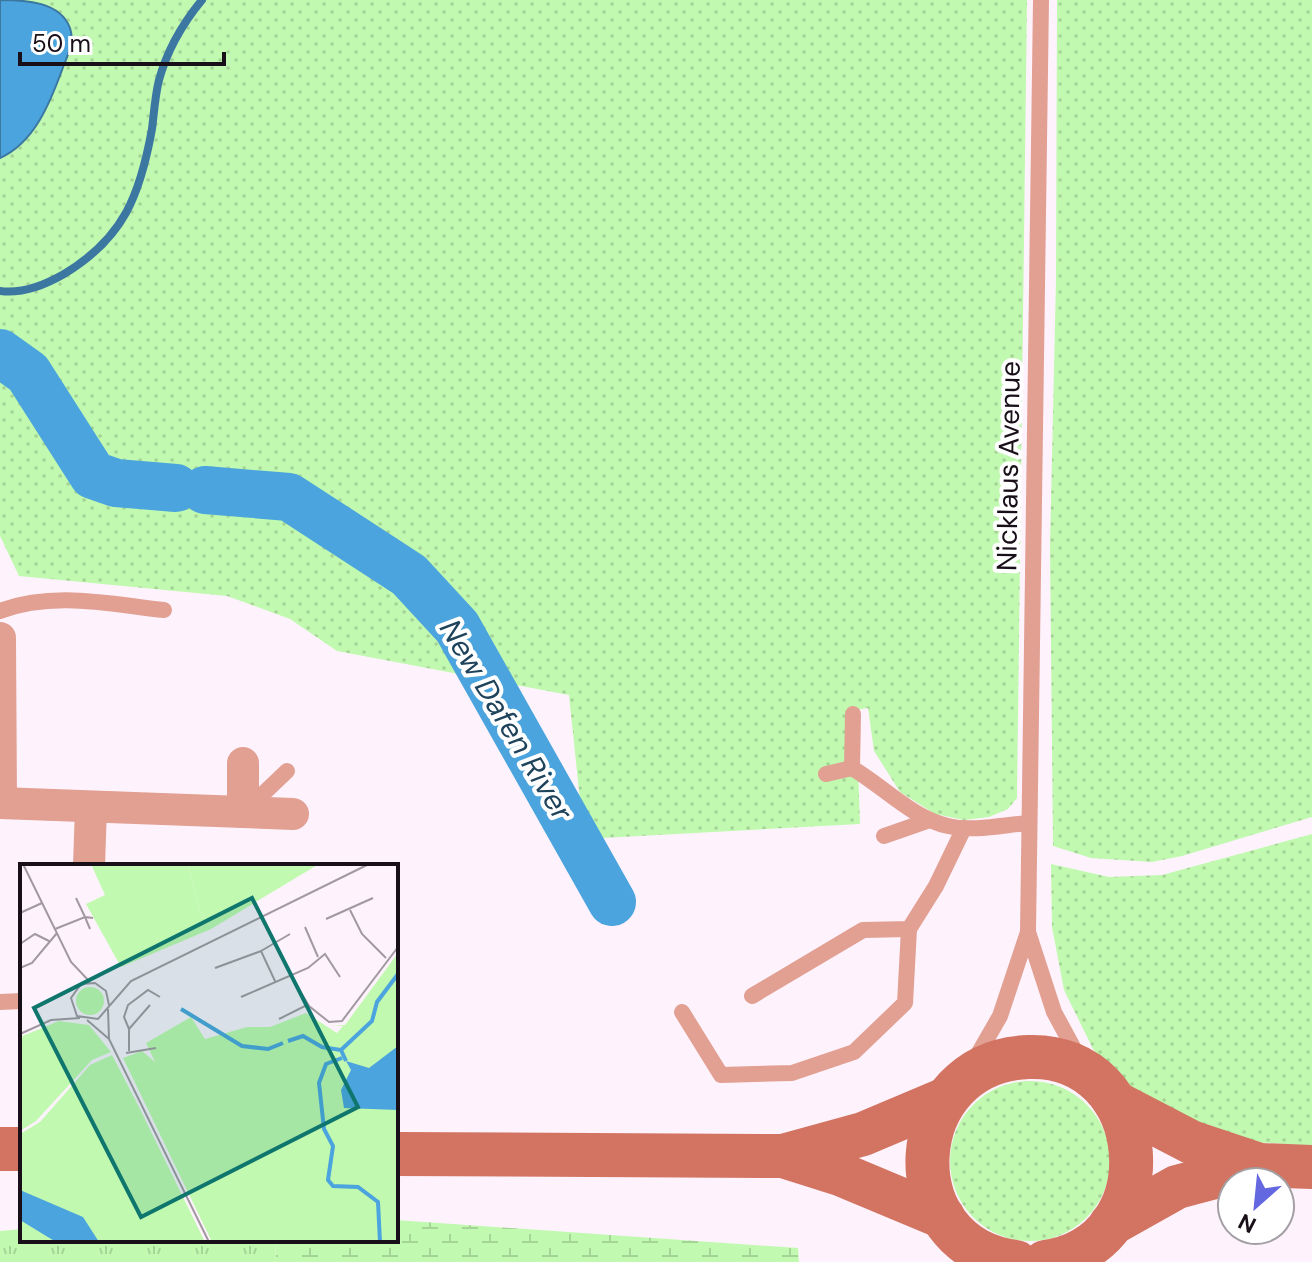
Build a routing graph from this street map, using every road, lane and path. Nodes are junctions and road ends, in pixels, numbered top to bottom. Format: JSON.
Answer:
{"nodes":[{"id":1,"x":1041,"y":0,"type":"edge"},
{"id":2,"x":164,"y":610,"type":"dead end"},
{"id":3,"x":0,"y":611,"type":"edge"},
{"id":4,"x":0,"y":638,"type":"edge"},
{"id":5,"x":853,"y":714,"type":"dead end"},
{"id":6,"x":243,"y":763,"type":"dead end"},
{"id":7,"x":852,"y":768,"type":"junction"},
{"id":8,"x":287,"y":771,"type":"dead end"},
{"id":9,"x":826,"y":774,"type":"dead end"},
{"id":10,"x":0,"y":803,"type":"edge"},
{"id":11,"x":91,"y":807,"type":"junction"},
{"id":12,"x":243,"y":812,"type":"junction"},
{"id":13,"x":293,"y":814,"type":"dead end"},
{"id":14,"x":930,"y":820,"type":"junction"},
{"id":15,"x":1028,"y":823,"type":"junction"},
{"id":16,"x":964,"y":828,"type":"junction"},
{"id":17,"x":884,"y":836,"type":"dead end"},
{"id":18,"x":89,"y":864,"type":"edge"},
{"id":19,"x":909,"y":929,"type":"junction"},
{"id":20,"x":1028,"y":932,"type":"junction"},
{"id":21,"x":752,"y":996,"type":"dead end"},
{"id":22,"x":20,"y":1001,"type":"edge"},
{"id":23,"x":0,"y":1002,"type":"edge"},
{"id":24,"x":682,"y":1012,"type":"dead end"},
{"id":25,"x":1102,"y":1088,"type":"junction"},
{"id":26,"x":954,"y":1090,"type":"junction"},
{"id":27,"x":398,"y":1154,"type":"edge"},
{"id":28,"x":783,"y":1156,"type":"junction"},
{"id":29,"x":1260,"y":1165,"type":"junction"},
{"id":30,"x":1312,"y":1167,"type":"edge"},
{"id":31,"x":943,"y":1217,"type":"junction"},
{"id":32,"x":1111,"y":1224,"type":"junction"},
{"id":33,"x":993,"y":1258,"type":"edge"},
{"id":34,"x":1064,"y":1259,"type":"edge"}],
"edges":[{"from":1,"to":15,"type":"lane","name":"Nicklaus Avenue"},
{"from":2,"to":3,"type":"lane"},
{"from":4,"to":10,"type":"street"},
{"from":5,"to":7,"type":"lane"},
{"from":6,"to":12,"type":"street"},
{"from":7,"to":9,"type":"lane"},
{"from":7,"to":14,"type":"lane"},
{"from":8,"to":12,"type":"lane"},
{"from":10,"to":11,"type":"street"},
{"from":11,"to":12,"type":"street"},
{"from":11,"to":18,"type":"street"},
{"from":12,"to":13,"type":"street"},
{"from":14,"to":16,"type":"lane"},
{"from":14,"to":17,"type":"lane"},
{"from":15,"to":16,"type":"lane"},
{"from":15,"to":20,"type":"lane","name":"Nicklaus Avenue"},
{"from":16,"to":19,"type":"lane"},
{"from":19,"to":21,"type":"lane"},
{"from":19,"to":24,"type":"lane"},
{"from":20,"to":25,"type":"lane","name":"Nicklaus Avenue"},
{"from":20,"to":26,"type":"lane","name":"Nicklaus Avenue"},
{"from":22,"to":23,"type":"lane"},
{"from":25,"to":26,"type":"main road"},
{"from":25,"to":29,"type":"main road"},
{"from":25,"to":32,"type":"main road"},
{"from":26,"to":28,"type":"main road"},
{"from":26,"to":31,"type":"main road"},
{"from":27,"to":28,"type":"main road"},
{"from":28,"to":31,"type":"main road"},
{"from":29,"to":30,"type":"main road"},
{"from":29,"to":32,"type":"main road"},
{"from":31,"to":33,"type":"main road"},
{"from":32,"to":34,"type":"main road"}]}
